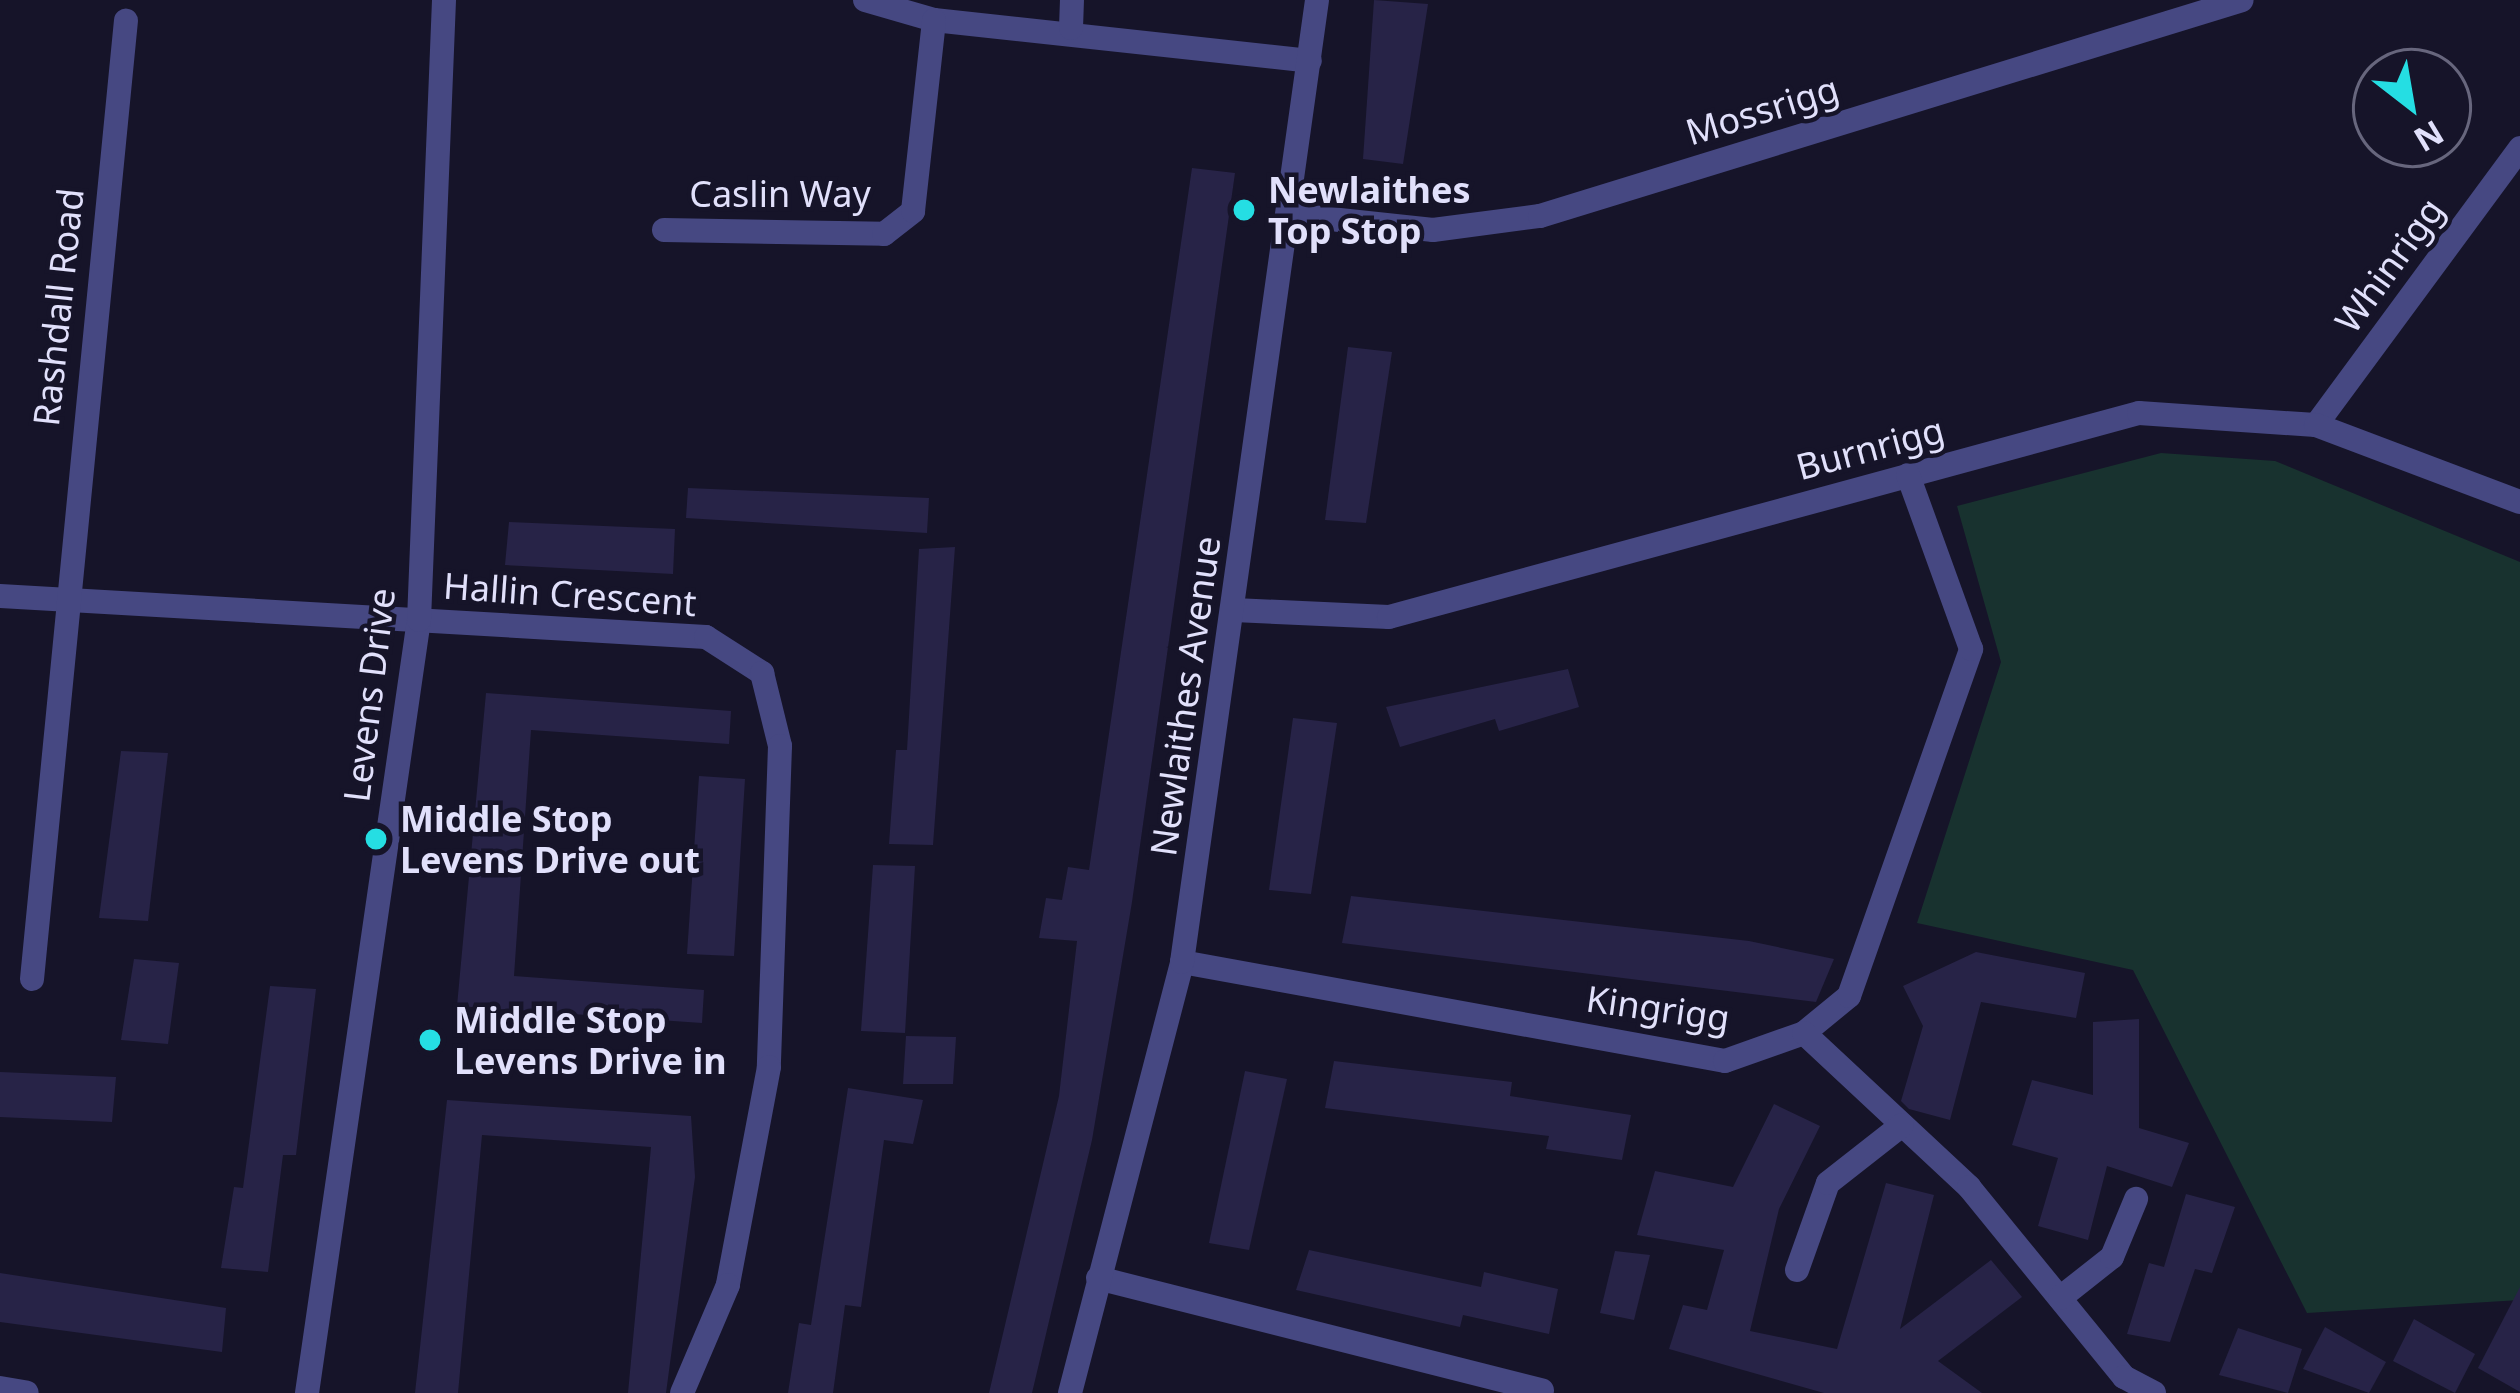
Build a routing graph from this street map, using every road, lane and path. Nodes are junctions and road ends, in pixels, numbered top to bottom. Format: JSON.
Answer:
{"nodes":[{"id":1,"x":444,"y":0,"type":"edge"},
{"id":2,"x":865,"y":0,"type":"edge"},
{"id":3,"x":1072,"y":0,"type":"edge"},
{"id":4,"x":1317,"y":0,"type":"edge"},
{"id":5,"x":2242,"y":0,"type":"edge"},
{"id":6,"x":934,"y":20,"type":"junction"},
{"id":7,"x":126,"y":21,"type":"dead end"},
{"id":8,"x":1071,"y":28,"type":"junction"},
{"id":9,"x":1310,"y":62,"type":"junction"},
{"id":10,"x":2520,"y":148,"type":"edge"},
{"id":11,"x":1293,"y":215,"type":"junction"},
{"id":12,"x":664,"y":230,"type":"dead end"},
{"id":13,"x":2316,"y":425,"type":"junction"},
{"id":14,"x":1908,"y":475,"type":"junction"},
{"id":15,"x":2520,"y":502,"type":"edge"},
{"id":16,"x":0,"y":596,"type":"edge"},
{"id":17,"x":61,"y":600,"type":"junction"},
{"id":18,"x":1234,"y":610,"type":"junction"},
{"id":19,"x":419,"y":620,"type":"junction"},
{"id":20,"x":1181,"y":962,"type":"junction"},
{"id":21,"x":32,"y":979,"type":"dead end"},
{"id":22,"x":1804,"y":1033,"type":"junction"},
{"id":23,"x":1903,"y":1125,"type":"junction"},
{"id":24,"x":2136,"y":1199,"type":"dead end"},
{"id":25,"x":1796,"y":1270,"type":"dead end"},
{"id":26,"x":1098,"y":1278,"type":"junction"},
{"id":27,"x":2060,"y":1298,"type":"junction"},
{"id":28,"x":0,"y":1388,"type":"edge"},
{"id":29,"x":1542,"y":1390,"type":"dead end"},
{"id":30,"x":27,"y":1393,"type":"edge"},
{"id":31,"x":307,"y":1393,"type":"edge"},
{"id":32,"x":682,"y":1393,"type":"edge"},
{"id":33,"x":1070,"y":1393,"type":"edge"},
{"id":34,"x":2154,"y":1393,"type":"edge"}],
"edges":[{"from":1,"to":19,"type":"street","name":"Levens Drive"},
{"from":2,"to":6,"type":"street"},
{"from":3,"to":8,"type":"street"},
{"from":4,"to":9,"type":"street","name":"Newlaithes Avenue"},
{"from":5,"to":11,"type":"street","name":"Mossrigg"},
{"from":6,"to":8,"type":"street"},
{"from":6,"to":12,"type":"street","name":"Caslin Way"},
{"from":7,"to":17,"type":"street","name":"Rashdall Road"},
{"from":8,"to":9,"type":"street"},
{"from":9,"to":11,"type":"street","name":"Newlaithes Avenue"},
{"from":10,"to":13,"type":"street","name":"Whinrigg"},
{"from":11,"to":18,"type":"street","name":"Newlaithes Avenue"},
{"from":13,"to":14,"type":"street","name":"Burnrigg"},
{"from":13,"to":15,"type":"street","name":"Burnrigg"},
{"from":14,"to":18,"type":"street","name":"Burnrigg"},
{"from":14,"to":22,"type":"street","name":"Kingrigg"},
{"from":16,"to":17,"type":"street"},
{"from":17,"to":19,"type":"street"},
{"from":17,"to":21,"type":"street","name":"Rashdall Road"},
{"from":18,"to":20,"type":"street","name":"Newlaithes Avenue"},
{"from":19,"to":31,"type":"street","name":"Levens Drive"},
{"from":19,"to":32,"type":"street","name":"Hallin Crescent"},
{"from":20,"to":22,"type":"street","name":"Kingrigg"},
{"from":20,"to":26,"type":"street","name":"Newlaithes Avenue"},
{"from":22,"to":23,"type":"street"},
{"from":23,"to":25,"type":"street"},
{"from":23,"to":27,"type":"street"},
{"from":24,"to":27,"type":"street"},
{"from":26,"to":29,"type":"street"},
{"from":26,"to":33,"type":"street","name":"Newlaithes Avenue"},
{"from":27,"to":34,"type":"street"},
{"from":28,"to":30,"type":"street"}]}
